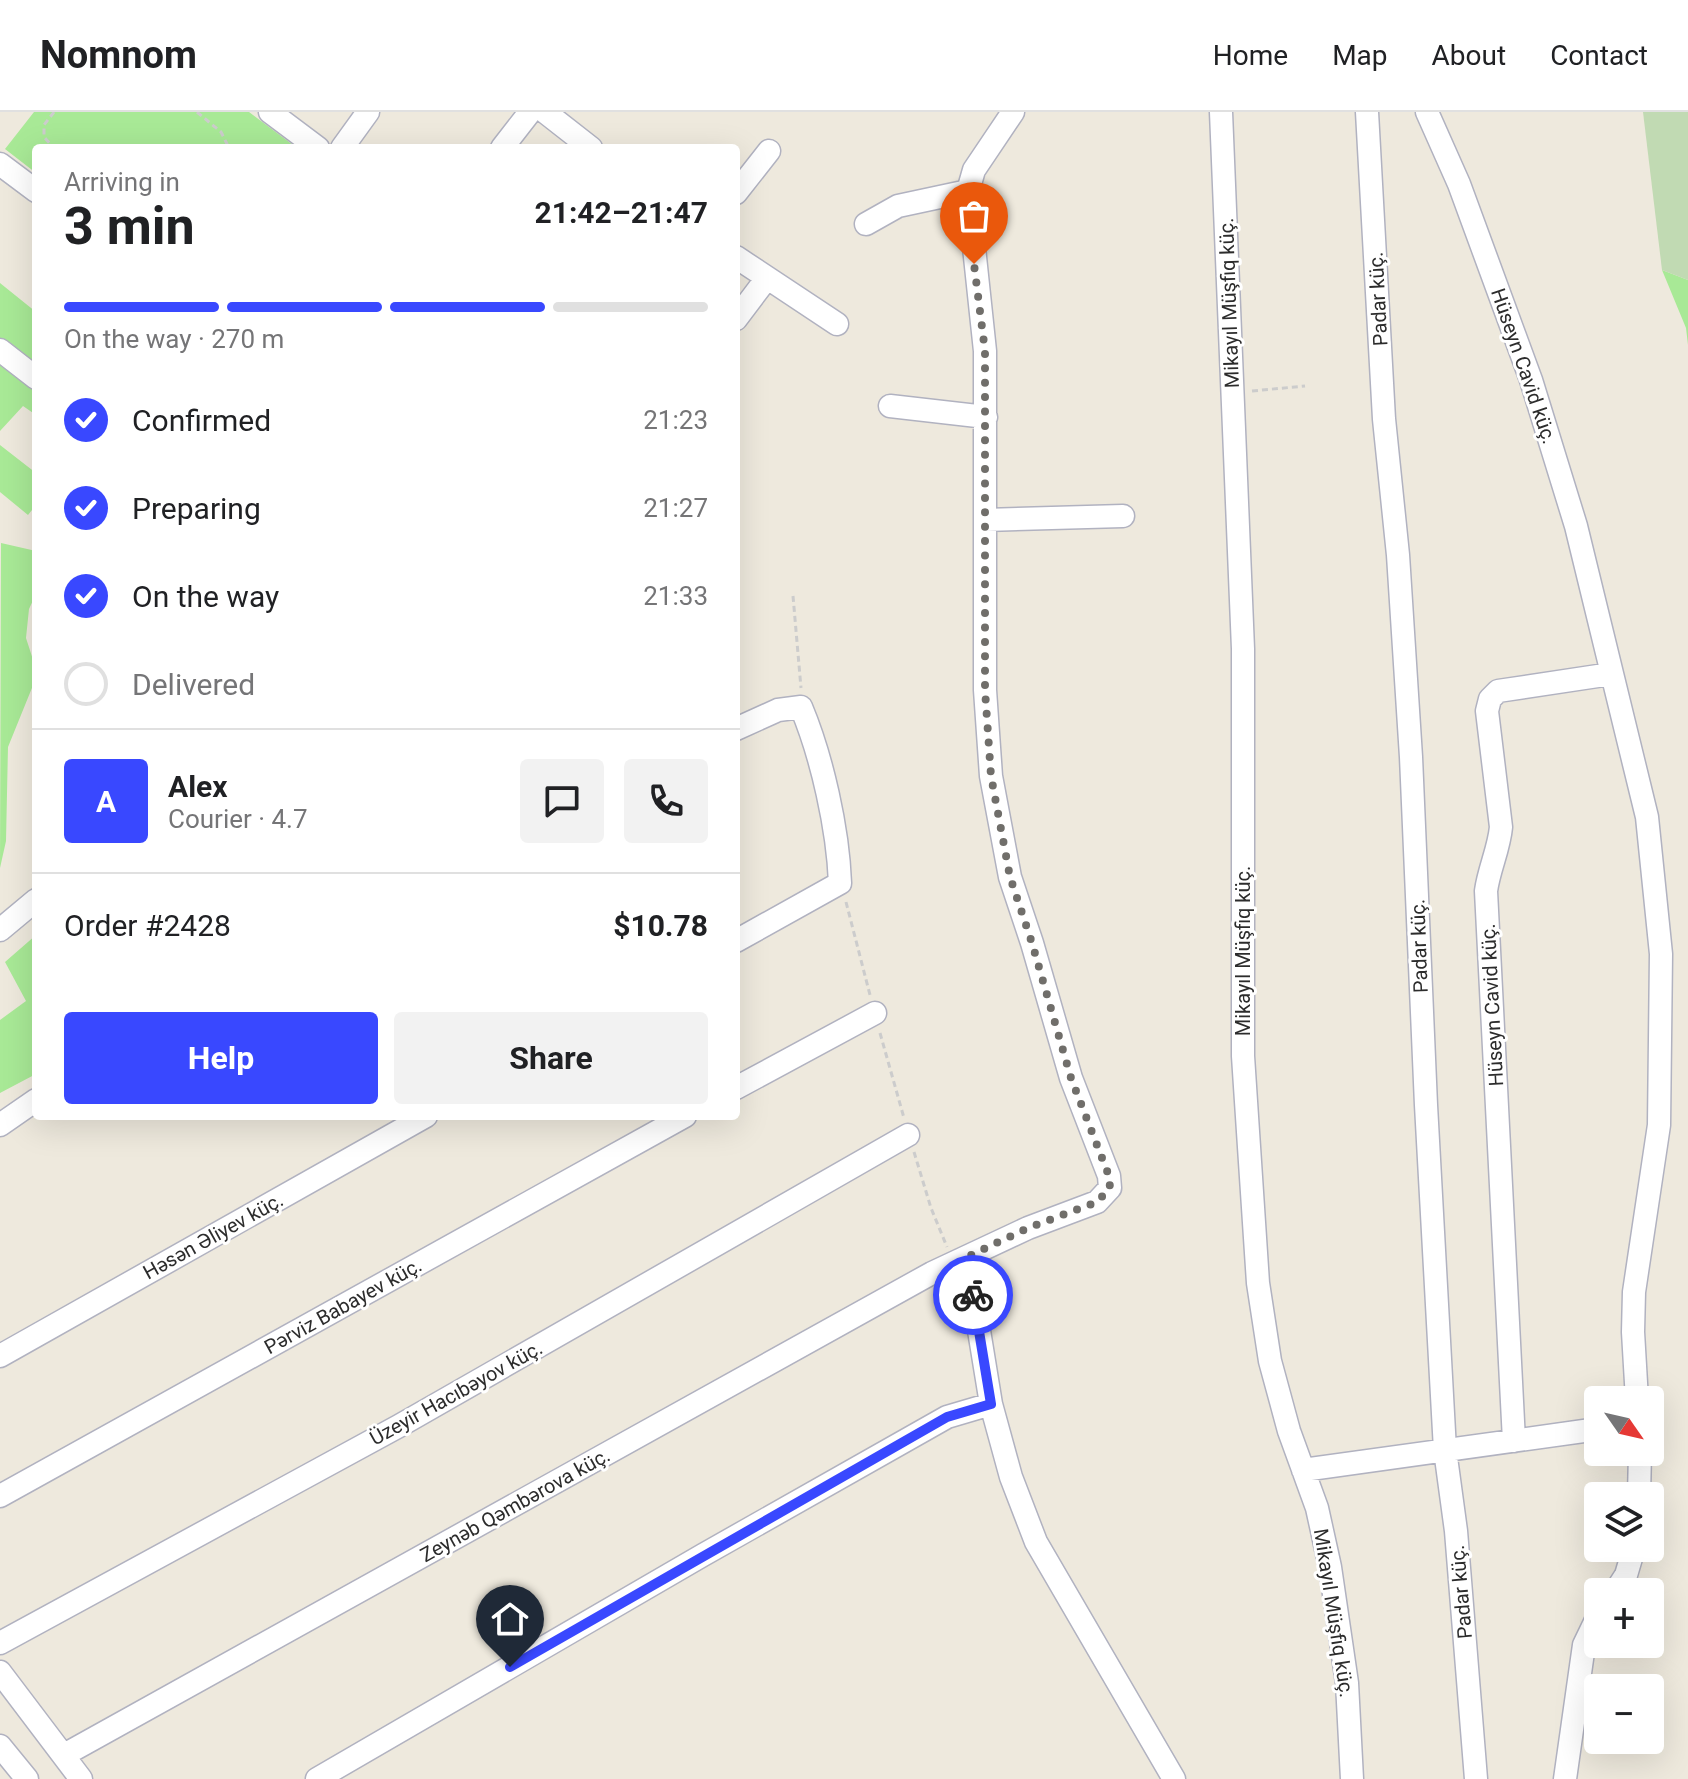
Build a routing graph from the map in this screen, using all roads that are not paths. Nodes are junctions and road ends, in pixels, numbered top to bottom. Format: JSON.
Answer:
{"nodes":[{"id":1,"x":270,"y":112,"type":"edge"},
{"id":2,"x":368,"y":112,"type":"edge"},
{"id":3,"x":530,"y":112,"type":"edge"},
{"id":4,"x":545,"y":112,"type":"edge"},
{"id":5,"x":1013,"y":112,"type":"edge"},
{"id":6,"x":1221,"y":112,"type":"edge"},
{"id":7,"x":1367,"y":112,"type":"edge"},
{"id":8,"x":1427,"y":112,"type":"edge"},
{"id":9,"x":313,"y":144,"type":"edge"},
{"id":10,"x":345,"y":144,"type":"edge"},
{"id":11,"x":505,"y":144,"type":"edge"},
{"id":12,"x":586,"y":144,"type":"edge"},
{"id":13,"x":769,"y":151,"type":"dead end"},
{"id":14,"x":0,"y":164,"type":"edge"},
{"id":15,"x":32,"y":188,"type":"edge"},
{"id":16,"x":740,"y":188,"type":"edge"},
{"id":17,"x":968,"y":191,"type":"junction"},
{"id":18,"x":866,"y":224,"type":"dead end"},
{"id":19,"x":740,"y":260,"type":"edge"},
{"id":20,"x":767,"y":278,"type":"junction"},
{"id":21,"x":740,"y":314,"type":"edge"},
{"id":22,"x":837,"y":324,"type":"dead end"},
{"id":23,"x":0,"y":350,"type":"edge"},
{"id":24,"x":32,"y":375,"type":"edge"},
{"id":25,"x":890,"y":406,"type":"dead end"},
{"id":26,"x":986,"y":417,"type":"junction"},
{"id":27,"x":1123,"y":516,"type":"dead end"},
{"id":28,"x":985,"y":520,"type":"junction"},
{"id":29,"x":1611,"y":674,"type":"junction"},
{"id":30,"x":740,"y":727,"type":"edge"},
{"id":31,"x":32,"y":903,"type":"edge"},
{"id":32,"x":0,"y":930,"type":"edge"},
{"id":33,"x":740,"y":939,"type":"edge"},
{"id":34,"x":875,"y":1013,"type":"road end"},
{"id":35,"x":740,"y":1086,"type":"edge"},
{"id":36,"x":32,"y":1103,"type":"edge"},
{"id":37,"x":419,"y":1120,"type":"edge"},
{"id":38,"x":678,"y":1120,"type":"edge"},
{"id":39,"x":0,"y":1125,"type":"edge"},
{"id":40,"x":908,"y":1135,"type":"road end"},
{"id":41,"x":960,"y":1260,"type":"junction"},
{"id":42,"x":0,"y":1356,"type":"edge"},
{"id":43,"x":1636,"y":1386,"type":"edge"},
{"id":44,"x":991,"y":1404,"type":"junction"},
{"id":45,"x":1584,"y":1431,"type":"edge"},
{"id":46,"x":1514,"y":1441,"type":"junction"},
{"id":47,"x":1445,"y":1450,"type":"junction"},
{"id":48,"x":1303,"y":1470,"type":"junction"},
{"id":49,"x":0,"y":1496,"type":"edge"},
{"id":50,"x":0,"y":1643,"type":"edge"},
{"id":51,"x":1584,"y":1645,"type":"edge"},
{"id":52,"x":0,"y":1672,"type":"edge"},
{"id":53,"x":0,"y":1746,"type":"edge"},
{"id":54,"x":64,"y":1755,"type":"junction"},
{"id":55,"x":27,"y":1779,"type":"edge"},
{"id":56,"x":81,"y":1779,"type":"edge"},
{"id":57,"x":317,"y":1779,"type":"edge"},
{"id":58,"x":1174,"y":1779,"type":"edge"},
{"id":59,"x":1352,"y":1779,"type":"edge"},
{"id":60,"x":1476,"y":1779,"type":"edge"},
{"id":61,"x":1565,"y":1779,"type":"edge"}],
"edges":[{"from":1,"to":9,"type":"street"},
{"from":2,"to":10,"type":"street"},
{"from":3,"to":11,"type":"street"},
{"from":4,"to":12,"type":"street"},
{"from":5,"to":17,"type":"street"},
{"from":6,"to":48,"type":"street","name":"Mikayıl Müşfiq küç."},
{"from":7,"to":47,"type":"street","name":"Padar küç."},
{"from":8,"to":29,"type":"street","name":"Hüseyn Cavid küç."},
{"from":13,"to":16,"type":"street"},
{"from":14,"to":15,"type":"street"},
{"from":17,"to":18,"type":"street"},
{"from":17,"to":26,"type":"street","name":"Zeynəb Qəmbərova küç."},
{"from":19,"to":20,"type":"street"},
{"from":20,"to":21,"type":"street"},
{"from":20,"to":22,"type":"street"},
{"from":23,"to":24,"type":"street"},
{"from":25,"to":26,"type":"street"},
{"from":26,"to":28,"type":"street","name":"Zeynəb Qəmbərova küç."},
{"from":27,"to":28,"type":"street"},
{"from":28,"to":41,"type":"street","name":"Zeynəb Qəmbərova küç."},
{"from":29,"to":43,"type":"street","name":"Hüseyn Cavid küç."},
{"from":29,"to":46,"type":"street","name":"Hüseyn Cavid küç."},
{"from":30,"to":33,"type":"street"},
{"from":31,"to":32,"type":"street"},
{"from":34,"to":35,"type":"street"},
{"from":36,"to":39,"type":"street"},
{"from":37,"to":42,"type":"street","name":"Həsən Əliyev küç."},
{"from":38,"to":49,"type":"street","name":"Pərviz Babayev küç."},
{"from":40,"to":50,"type":"street","name":"Üzeyir Hacıbəyov küç."},
{"from":41,"to":44,"type":"street"},
{"from":41,"to":54,"type":"street","name":"Zeynəb Qəmbərova küç."},
{"from":44,"to":57,"type":"street"},
{"from":44,"to":58,"type":"street"},
{"from":45,"to":46,"type":"street"},
{"from":46,"to":47,"type":"street"},
{"from":47,"to":48,"type":"street"},
{"from":47,"to":60,"type":"street","name":"Padar küç."},
{"from":48,"to":59,"type":"street","name":"Mikayıl Müşfiq küç."},
{"from":51,"to":61,"type":"street"},
{"from":52,"to":54,"type":"street"},
{"from":53,"to":55,"type":"street"},
{"from":54,"to":56,"type":"street"}]}
